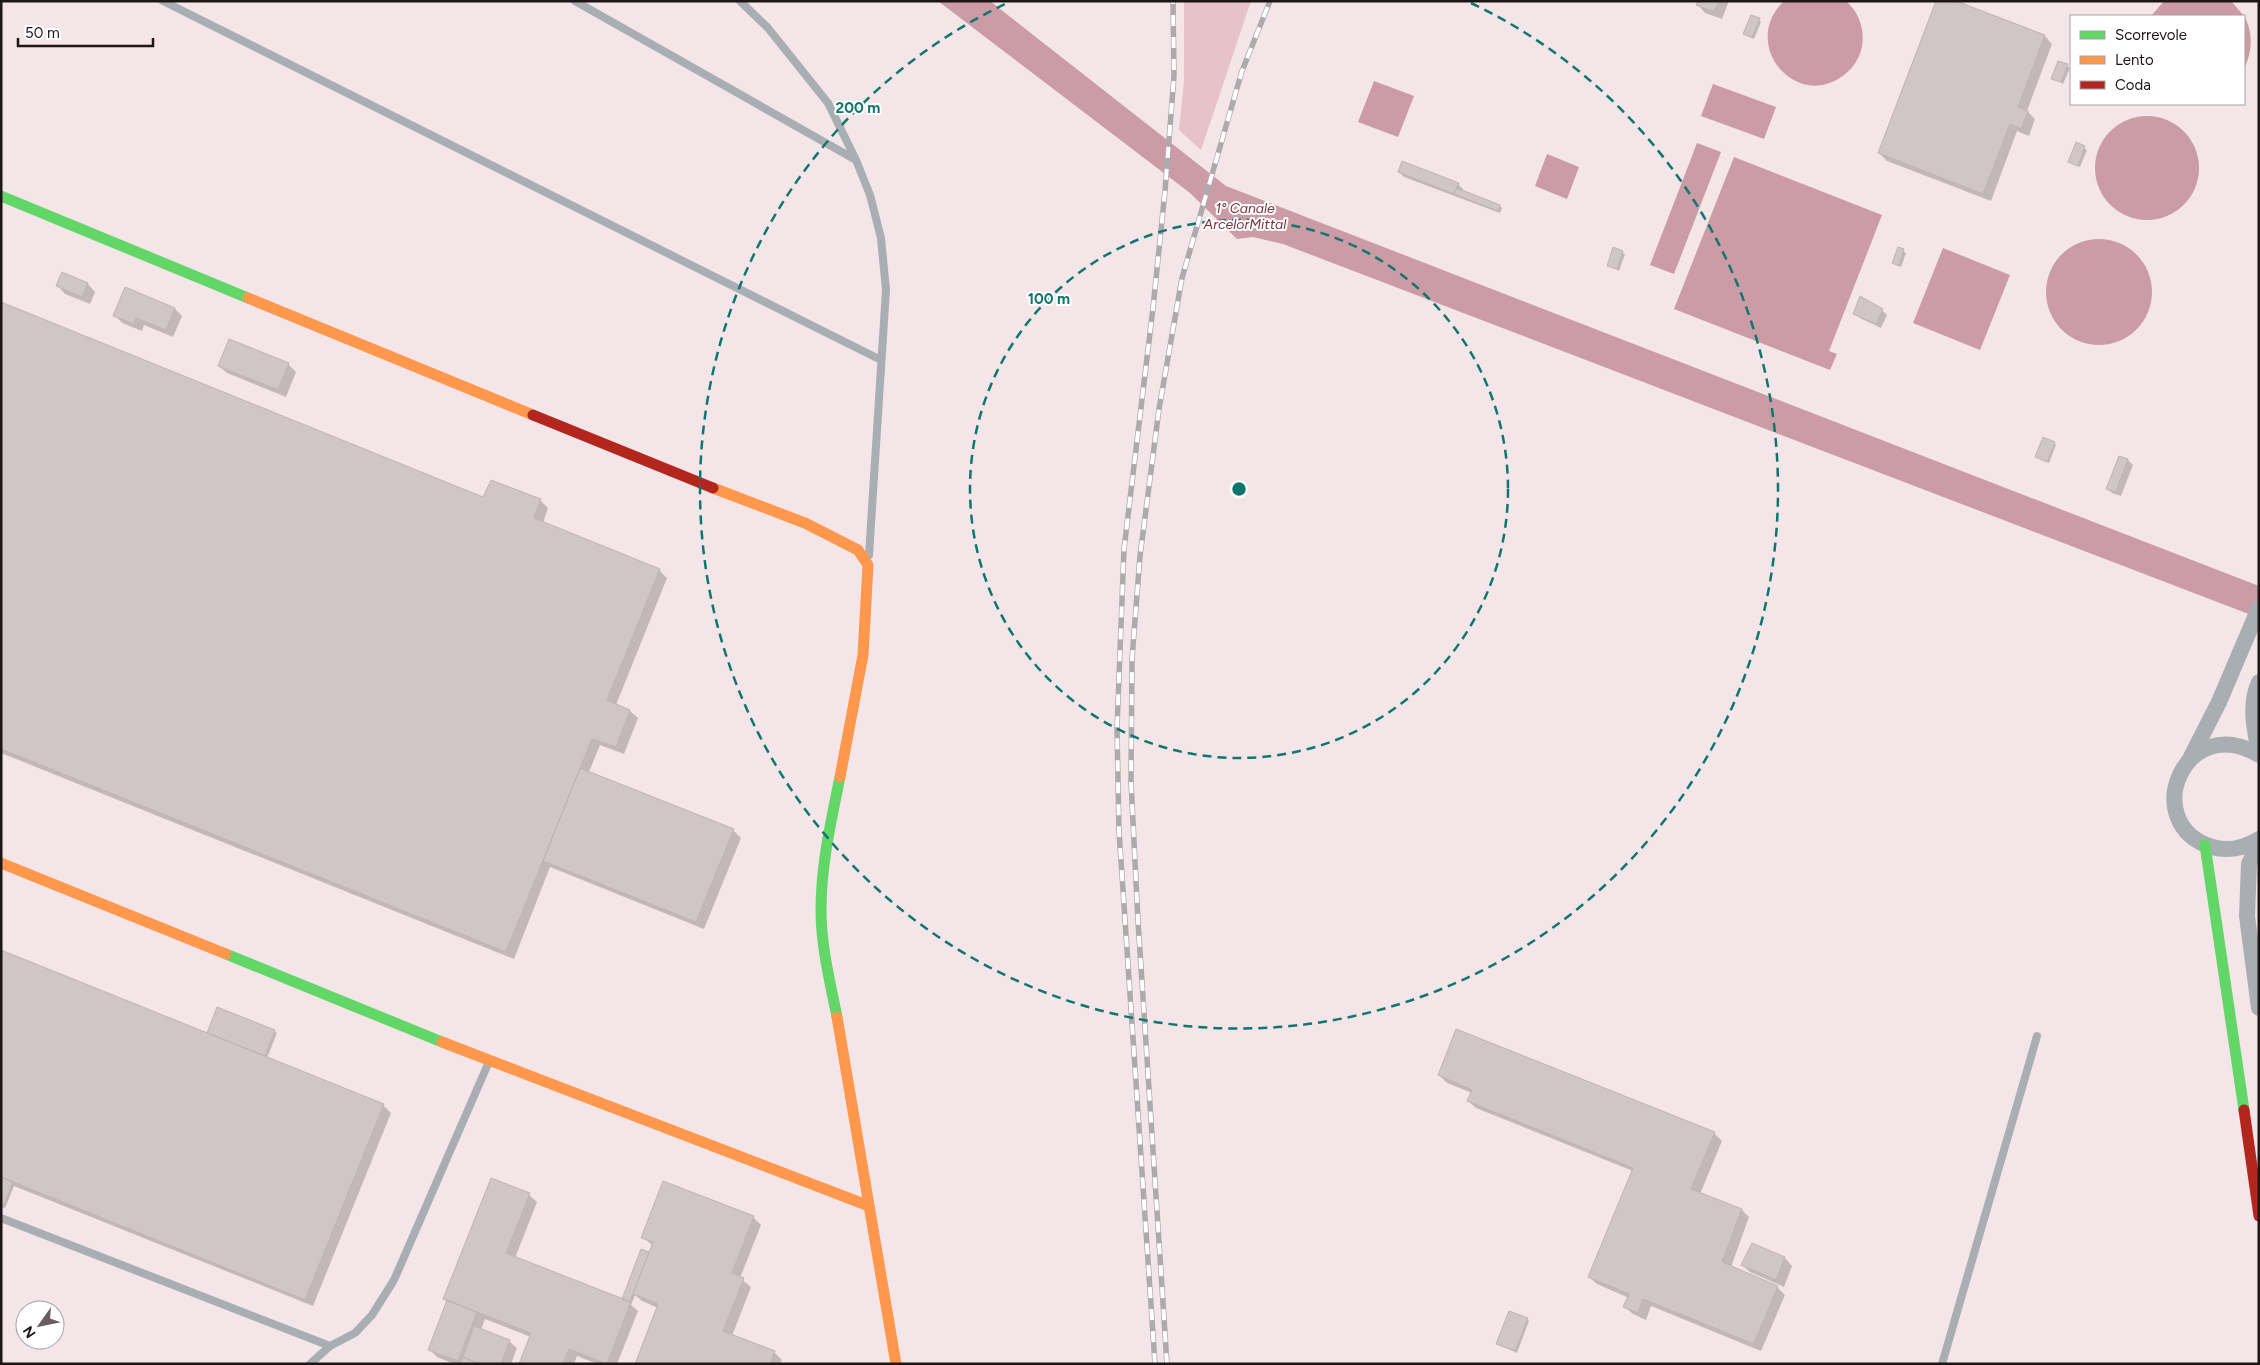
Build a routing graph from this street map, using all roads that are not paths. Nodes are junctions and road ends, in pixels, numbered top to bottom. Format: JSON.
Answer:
{"nodes":[{"id":1,"x":163,"y":1,"type":"edge"},
{"id":2,"x":575,"y":1,"type":"edge"},
{"id":3,"x":740,"y":1,"type":"edge"},
{"id":4,"x":856,"y":160,"type":"junction"},
{"id":5,"x":1,"y":196,"type":"edge"},
{"id":6,"x":881,"y":360,"type":"junction"},
{"id":7,"x":868,"y":565,"type":"junction"},
{"id":8,"x":2259,"y":608,"type":"edge"},
{"id":9,"x":2259,"y":682,"type":"edge"},
{"id":10,"x":2259,"y":753,"type":"edge"},
{"id":11,"x":2190,"y":759,"type":"junction"},
{"id":12,"x":2259,"y":840,"type":"edge"},
{"id":13,"x":2205,"y":845,"type":"junction"},
{"id":14,"x":1,"y":863,"type":"edge"},
{"id":15,"x":2259,"y":1008,"type":"edge"},
{"id":16,"x":2037,"y":1036,"type":"dead end"},
{"id":17,"x":489,"y":1062,"type":"junction"},
{"id":18,"x":869,"y":1206,"type":"junction"},
{"id":19,"x":2259,"y":1216,"type":"edge"},
{"id":20,"x":1,"y":1218,"type":"edge"},
{"id":21,"x":330,"y":1346,"type":"junction"},
{"id":22,"x":310,"y":1364,"type":"edge"},
{"id":23,"x":896,"y":1364,"type":"edge"},
{"id":24,"x":1942,"y":1364,"type":"edge"}],
"edges":[{"from":1,"to":6,"type":"lane"},
{"from":2,"to":4,"type":"lane"},
{"from":3,"to":4,"type":"lane"},
{"from":4,"to":6,"type":"lane"},
{"from":5,"to":7,"type":"street"},
{"from":6,"to":7,"type":"lane"},
{"from":7,"to":18,"type":"street"},
{"from":8,"to":11,"type":"street"},
{"from":9,"to":10,"type":"street"},
{"from":10,"to":11,"type":"street"},
{"from":11,"to":13,"type":"street"},
{"from":12,"to":13,"type":"street"},
{"from":12,"to":15,"type":"street"},
{"from":13,"to":19,"type":"street"},
{"from":14,"to":17,"type":"street"},
{"from":16,"to":24,"type":"lane"},
{"from":17,"to":18,"type":"street"},
{"from":17,"to":21,"type":"lane"},
{"from":18,"to":23,"type":"street"},
{"from":20,"to":21,"type":"lane"},
{"from":21,"to":22,"type":"lane"}]}
